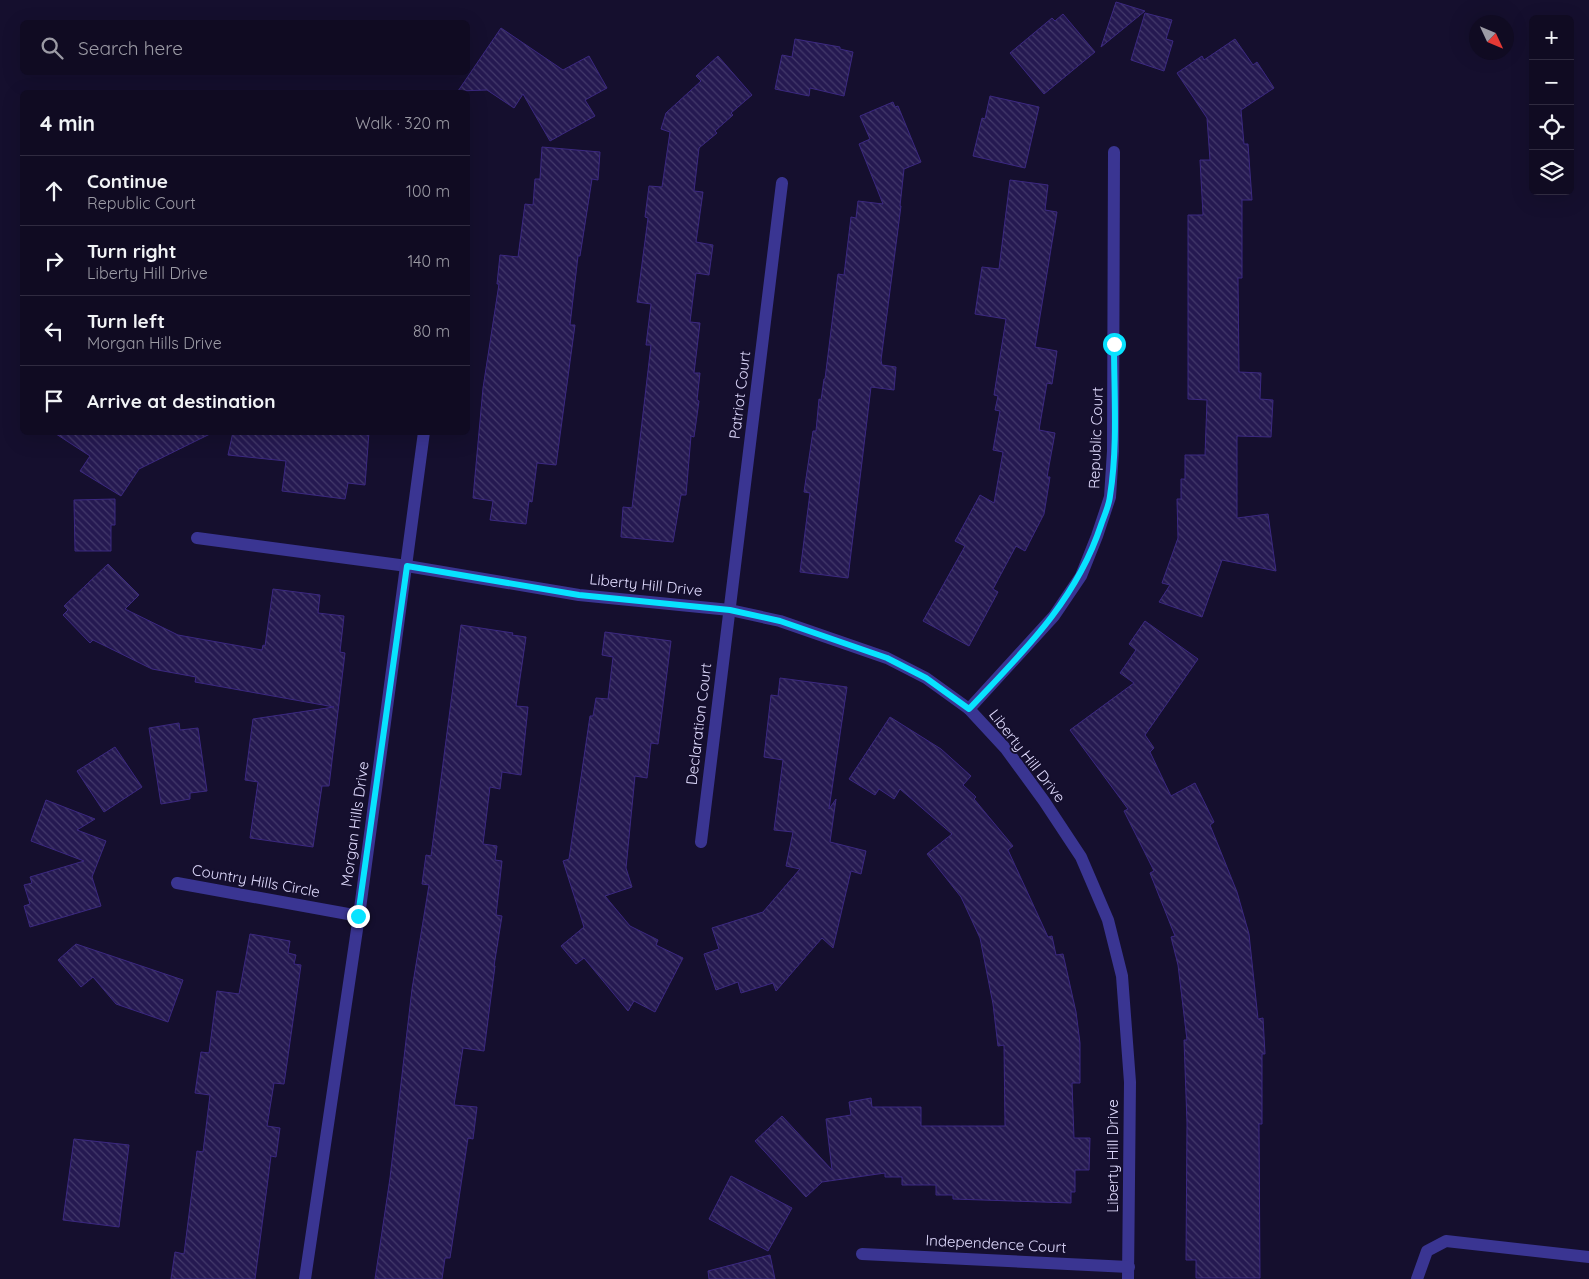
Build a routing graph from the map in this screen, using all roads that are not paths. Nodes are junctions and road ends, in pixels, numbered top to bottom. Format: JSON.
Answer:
{"nodes":[{"id":1,"x":1114,"y":152,"type":"dead end"},
{"id":2,"x":782,"y":183,"type":"dead end"},
{"id":3,"x":424,"y":435,"type":"edge"},
{"id":4,"x":197,"y":538,"type":"dead end"},
{"id":5,"x":407,"y":566,"type":"junction"},
{"id":6,"x":730,"y":610,"type":"junction"},
{"id":7,"x":969,"y":709,"type":"junction"},
{"id":8,"x":700,"y":842,"type":"dead end"},
{"id":9,"x":177,"y":883,"type":"dead end"},
{"id":10,"x":358,"y":916,"type":"junction"},
{"id":11,"x":862,"y":1254,"type":"dead end"},
{"id":12,"x":1589,"y":1257,"type":"edge"},
{"id":13,"x":1128,"y":1273,"type":"edge"},
{"id":14,"x":305,"y":1279,"type":"edge"},
{"id":15,"x":1417,"y":1279,"type":"edge"}],
"edges":[{"from":1,"to":7,"type":"street","name":"Republic Court"},
{"from":2,"to":6,"type":"street","name":"Patriot Court"},
{"from":3,"to":5,"type":"street","name":"Morgan Hills Drive"},
{"from":4,"to":5,"type":"street","name":"Liberty Hill Drive"},
{"from":5,"to":6,"type":"street","name":"Liberty Hill Drive"},
{"from":5,"to":10,"type":"street","name":"Morgan Hills Drive"},
{"from":6,"to":7,"type":"street","name":"Liberty Hill Drive"},
{"from":6,"to":8,"type":"street","name":"Declaration Court"},
{"from":7,"to":13,"type":"street","name":"Liberty Hill Drive"},
{"from":9,"to":10,"type":"street","name":"Country Hills Circle"},
{"from":10,"to":14,"type":"street","name":"Morgan Hills Drive"},
{"from":11,"to":13,"type":"street","name":"Independence Court"},
{"from":12,"to":15,"type":"street"}]}
